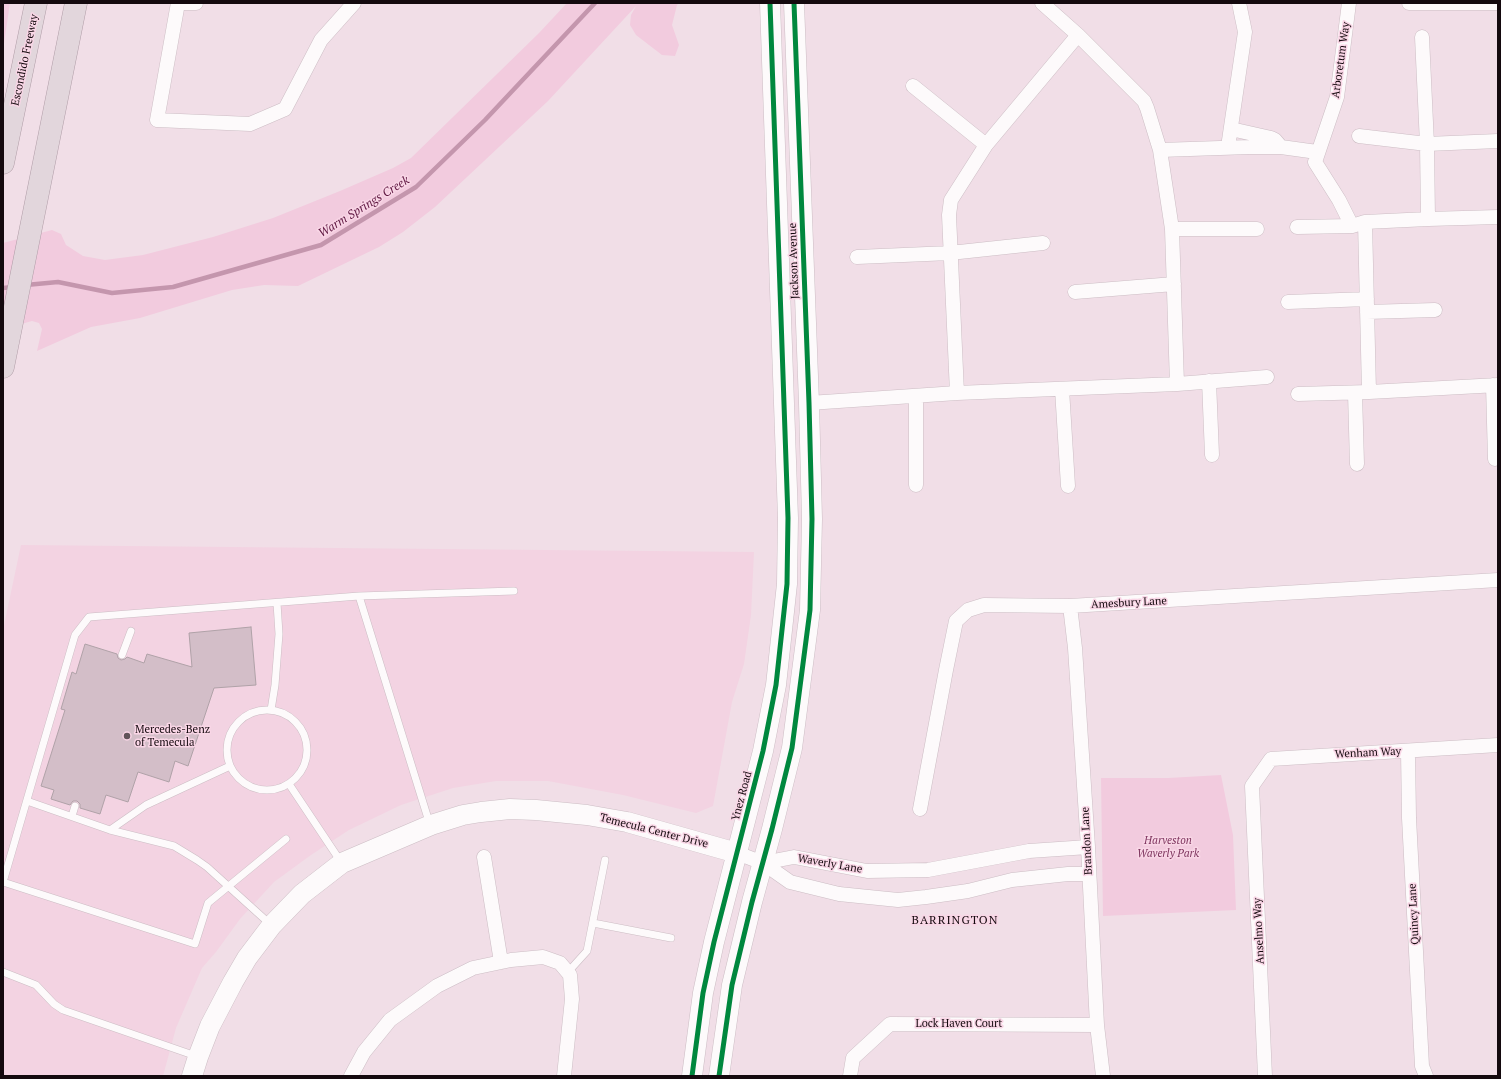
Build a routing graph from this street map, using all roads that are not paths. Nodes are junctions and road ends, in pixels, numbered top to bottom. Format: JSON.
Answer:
{"nodes":[{"id":1,"x":36,"y":3,"type":"edge"},
{"id":2,"x":76,"y":3,"type":"edge"},
{"id":3,"x":178,"y":3,"type":"edge"},
{"id":4,"x":196,"y":3,"type":"edge"},
{"id":5,"x":354,"y":3,"type":"edge"},
{"id":6,"x":770,"y":3,"type":"edge"},
{"id":7,"x":794,"y":3,"type":"edge"},
{"id":8,"x":1042,"y":3,"type":"edge"},
{"id":9,"x":1239,"y":3,"type":"edge"},
{"id":10,"x":1349,"y":3,"type":"edge"},
{"id":11,"x":1409,"y":3,"type":"edge"},
{"id":12,"x":1498,"y":4,"type":"edge"},
{"id":13,"x":1078,"y":35,"type":"junction"},
{"id":14,"x":1422,"y":37,"type":"dead end"},
{"id":15,"x":913,"y":86,"type":"dead end"},
{"id":16,"x":1231,"y":129,"type":"junction"},
{"id":17,"x":1359,"y":136,"type":"dead end"},
{"id":18,"x":1498,"y":141,"type":"edge"},
{"id":19,"x":1427,"y":144,"type":"junction"},
{"id":20,"x":986,"y":145,"type":"junction"},
{"id":21,"x":1228,"y":147,"type":"junction"},
{"id":22,"x":1281,"y":147,"type":"junction"},
{"id":23,"x":1160,"y":150,"type":"junction"},
{"id":24,"x":1316,"y":157,"type":"junction"},
{"id":25,"x":3,"y":163,"type":"edge"},
{"id":26,"x":1498,"y":218,"type":"edge"},
{"id":27,"x":1428,"y":219,"type":"junction"},
{"id":28,"x":1359,"y":224,"type":"junction"},
{"id":29,"x":1297,"y":227,"type":"dead end"},
{"id":30,"x":1172,"y":228,"type":"junction"},
{"id":31,"x":1257,"y":229,"type":"dead end"},
{"id":32,"x":1043,"y":243,"type":"dead end"},
{"id":33,"x":950,"y":253,"type":"junction"},
{"id":34,"x":858,"y":257,"type":"dead end"},
{"id":35,"x":804,"y":272,"type":"junction"},
{"id":36,"x":780,"y":273,"type":"junction"},
{"id":37,"x":1174,"y":284,"type":"junction"},
{"id":38,"x":1075,"y":292,"type":"dead end"},
{"id":39,"x":1288,"y":302,"type":"dead end"},
{"id":40,"x":1367,"y":306,"type":"junction"},
{"id":41,"x":1435,"y":310,"type":"dead end"},
{"id":42,"x":3,"y":367,"type":"edge"},
{"id":43,"x":1267,"y":377,"type":"dead end"},
{"id":44,"x":1209,"y":381,"type":"junction"},
{"id":45,"x":1177,"y":384,"type":"junction"},
{"id":46,"x":1495,"y":385,"type":"edge"},
{"id":47,"x":1062,"y":389,"type":"junction"},
{"id":48,"x":1369,"y":392,"type":"junction"},
{"id":49,"x":958,"y":393,"type":"junction"},
{"id":50,"x":1355,"y":393,"type":"junction"},
{"id":51,"x":1298,"y":394,"type":"dead end"},
{"id":52,"x":916,"y":396,"type":"junction"},
{"id":53,"x":809,"y":402,"type":"junction"},
{"id":54,"x":1212,"y":455,"type":"dead end"},
{"id":55,"x":1495,"y":459,"type":"dead end"},
{"id":56,"x":1357,"y":464,"type":"dead end"},
{"id":57,"x":916,"y":485,"type":"dead end"},
{"id":58,"x":1068,"y":486,"type":"dead end"},
{"id":59,"x":788,"y":518,"type":"joint"},
{"id":60,"x":1498,"y":580,"type":"edge"},
{"id":61,"x":514,"y":591,"type":"dead end"},
{"id":62,"x":359,"y":596,"type":"junction"},
{"id":63,"x":277,"y":603,"type":"junction"},
{"id":64,"x":1070,"y":606,"type":"junction"},
{"id":65,"x":131,"y":631,"type":"dead end"},
{"id":66,"x":122,"y":656,"type":"dead end"},
{"id":67,"x":271,"y":710,"type":"junction"},
{"id":68,"x":1498,"y":746,"type":"edge"},
{"id":69,"x":1408,"y":751,"type":"junction"},
{"id":70,"x":230,"y":766,"type":"junction"},
{"id":71,"x":289,"y":784,"type":"junction"},
{"id":72,"x":1252,"y":786,"type":"joint"},
{"id":73,"x":27,"y":801,"type":"junction"},
{"id":74,"x":75,"y":806,"type":"dead end"},
{"id":75,"x":920,"y":810,"type":"dead end"},
{"id":76,"x":72,"y":816,"type":"junction"},
{"id":77,"x":430,"y":825,"type":"junction"},
{"id":78,"x":110,"y":830,"type":"junction"},
{"id":79,"x":286,"y":839,"type":"dead end"},
{"id":80,"x":1088,"y":847,"type":"junction"},
{"id":81,"x":737,"y":853,"type":"junction"},
{"id":82,"x":484,"y":858,"type":"dead end"},
{"id":83,"x":605,"y":860,"type":"dead end"},
{"id":84,"x":342,"y":863,"type":"junction"},
{"id":85,"x":763,"y":863,"type":"junction"},
{"id":86,"x":1089,"y":874,"type":"junction"},
{"id":87,"x":228,"y":887,"type":"junction"},
{"id":88,"x":593,"y":923,"type":"junction"},
{"id":89,"x":272,"y":925,"type":"junction"},
{"id":90,"x":671,"y":938,"type":"dead end"},
{"id":91,"x":501,"y":962,"type":"junction"},
{"id":92,"x":3,"y":972,"type":"edge"},
{"id":93,"x":568,"y":972,"type":"junction"},
{"id":94,"x":1097,"y":1025,"type":"junction"},
{"id":95,"x":198,"y":1057,"type":"junction"},
{"id":96,"x":192,"y":1076,"type":"edge"},
{"id":97,"x":351,"y":1076,"type":"edge"},
{"id":98,"x":564,"y":1076,"type":"edge"},
{"id":99,"x":692,"y":1076,"type":"edge"},
{"id":100,"x":719,"y":1076,"type":"edge"},
{"id":101,"x":850,"y":1076,"type":"edge"},
{"id":102,"x":1103,"y":1076,"type":"edge"},
{"id":103,"x":1265,"y":1076,"type":"edge"},
{"id":104,"x":1426,"y":1076,"type":"edge"}],
"edges":[{"from":1,"to":25,"type":"highway","name":"Escondido Freeway"},
{"from":2,"to":42,"type":"highway"},
{"from":3,"to":4,"type":"street"},
{"from":3,"to":5,"type":"street"},
{"from":6,"to":36,"type":"main road","name":"Jackson Avenue"},
{"from":7,"to":35,"type":"main road","name":"Jackson Avenue"},
{"from":8,"to":13,"type":"street"},
{"from":9,"to":16,"type":"street"},
{"from":10,"to":24,"type":"street","name":"Arboretum Way"},
{"from":11,"to":12,"type":"street"},
{"from":13,"to":20,"type":"street"},
{"from":13,"to":23,"type":"street"},
{"from":14,"to":19,"type":"street"},
{"from":15,"to":20,"type":"street"},
{"from":16,"to":21,"type":"street"},
{"from":16,"to":22,"type":"street"},
{"from":17,"to":19,"type":"street"},
{"from":18,"to":19,"type":"street"},
{"from":19,"to":27,"type":"street"},
{"from":20,"to":33,"type":"street"},
{"from":21,"to":22,"type":"street"},
{"from":21,"to":23,"type":"street"},
{"from":22,"to":24,"type":"street"},
{"from":23,"to":30,"type":"street"},
{"from":24,"to":28,"type":"street"},
{"from":26,"to":27,"type":"street"},
{"from":27,"to":28,"type":"street"},
{"from":28,"to":29,"type":"street"},
{"from":28,"to":40,"type":"street"},
{"from":30,"to":31,"type":"street"},
{"from":30,"to":37,"type":"street"},
{"from":32,"to":33,"type":"street"},
{"from":33,"to":34,"type":"street"},
{"from":33,"to":49,"type":"street"},
{"from":35,"to":36,"type":"main road"},
{"from":35,"to":53,"type":"main road","name":"Jackson Avenue"},
{"from":36,"to":59,"type":"main road","name":"Jackson Avenue"},
{"from":37,"to":38,"type":"street"},
{"from":37,"to":45,"type":"street"},
{"from":39,"to":40,"type":"street"},
{"from":40,"to":41,"type":"street"},
{"from":40,"to":48,"type":"street"},
{"from":43,"to":44,"type":"street"},
{"from":44,"to":45,"type":"street"},
{"from":44,"to":54,"type":"street"},
{"from":45,"to":47,"type":"street"},
{"from":46,"to":48,"type":"street"},
{"from":46,"to":55,"type":"street"},
{"from":47,"to":49,"type":"street"},
{"from":47,"to":58,"type":"street"},
{"from":48,"to":50,"type":"street"},
{"from":49,"to":52,"type":"street"},
{"from":50,"to":51,"type":"street"},
{"from":50,"to":56,"type":"street"},
{"from":52,"to":53,"type":"street"},
{"from":52,"to":57,"type":"street"},
{"from":53,"to":85,"type":"main road","name":"Jackson Avenue"},
{"from":59,"to":81,"type":"main road","name":"Ynez Road"},
{"from":60,"to":64,"type":"street","name":"Amesbury Lane"},
{"from":61,"to":62,"type":"lane"},
{"from":62,"to":63,"type":"lane"},
{"from":62,"to":77,"type":"lane"},
{"from":63,"to":67,"type":"lane"},
{"from":63,"to":73,"type":"lane"},
{"from":64,"to":75,"type":"street","name":"Amesbury Lane"},
{"from":64,"to":80,"type":"street","name":"Brandon Lane"},
{"from":65,"to":66,"type":"lane"},
{"from":67,"to":70,"type":"lane"},
{"from":67,"to":71,"type":"lane"},
{"from":68,"to":69,"type":"street","name":"Wenham Way"},
{"from":69,"to":72,"type":"street","name":"Wenham Way"},
{"from":69,"to":104,"type":"street","name":"Quincy Lane"},
{"from":70,"to":71,"type":"lane"},
{"from":70,"to":78,"type":"lane"},
{"from":71,"to":84,"type":"lane"},
{"from":72,"to":103,"type":"street","name":"Anselmo Way"},
{"from":73,"to":76,"type":"lane"},
{"from":73,"to":87,"type":"lane"},
{"from":74,"to":76,"type":"lane"},
{"from":76,"to":78,"type":"lane"},
{"from":77,"to":81,"type":"main road","name":"Temecula Center Drive"},
{"from":77,"to":84,"type":"main road","name":"Temecula Center Drive"},
{"from":78,"to":87,"type":"lane"},
{"from":79,"to":87,"type":"lane"},
{"from":80,"to":85,"type":"street","name":"Waverly Lane"},
{"from":80,"to":86,"type":"street","name":"Brandon Lane"},
{"from":81,"to":85,"type":"street"},
{"from":81,"to":99,"type":"main road","name":"Ynez Road"},
{"from":82,"to":91,"type":"street"},
{"from":83,"to":88,"type":"lane"},
{"from":84,"to":89,"type":"main road","name":"Temecula Center Drive"},
{"from":85,"to":86,"type":"street"},
{"from":85,"to":100,"type":"main road"},
{"from":86,"to":94,"type":"street","name":"Brandon Lane"},
{"from":87,"to":89,"type":"lane"},
{"from":88,"to":90,"type":"lane"},
{"from":88,"to":93,"type":"lane"},
{"from":89,"to":95,"type":"main road","name":"Temecula Center Drive"},
{"from":91,"to":93,"type":"street"},
{"from":91,"to":97,"type":"street"},
{"from":92,"to":95,"type":"lane"},
{"from":93,"to":98,"type":"street"},
{"from":94,"to":101,"type":"street","name":"Lock Haven Court"},
{"from":94,"to":102,"type":"street","name":"Brandon Lane"},
{"from":95,"to":96,"type":"main road","name":"Temecula Center Drive"}]}
